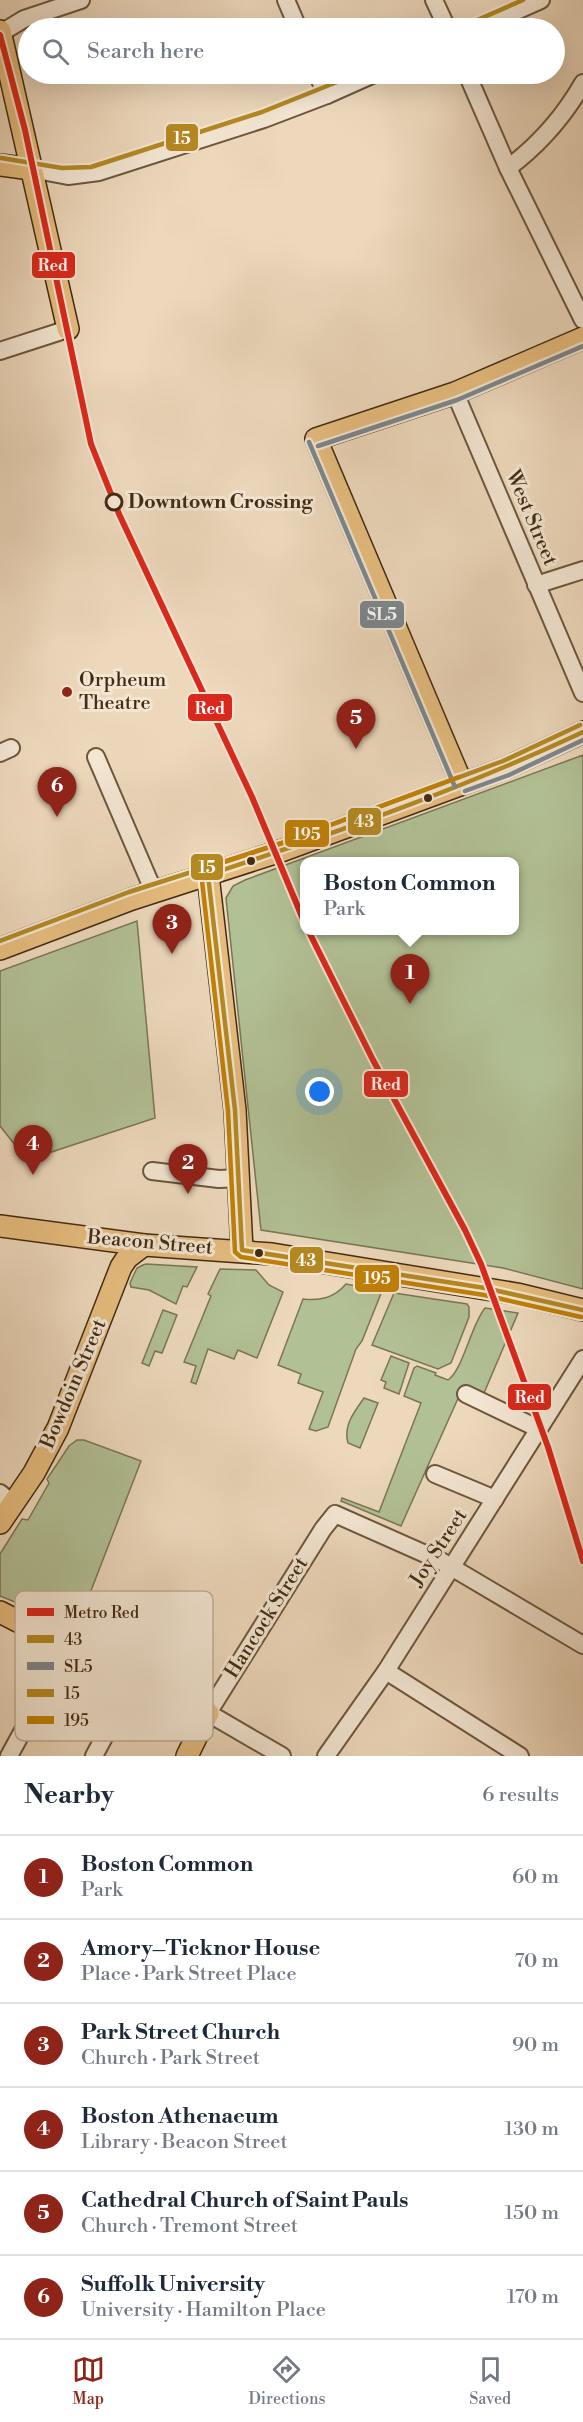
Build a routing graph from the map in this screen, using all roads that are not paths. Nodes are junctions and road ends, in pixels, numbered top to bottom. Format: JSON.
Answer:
{"nodes":[{"id":1,"x":81,"y":0,"type":"edge"},
{"id":2,"x":434,"y":0,"type":"edge"},
{"id":3,"x":541,"y":0,"type":"edge"},
{"id":4,"x":286,"y":1,"type":"edge"},
{"id":5,"x":27,"y":18,"type":"edge"},
{"id":6,"x":294,"y":18,"type":"edge"},
{"id":7,"x":442,"y":18,"type":"edge"},
{"id":8,"x":500,"y":18,"type":"edge"},
{"id":9,"x":18,"y":22,"type":"edge"},
{"id":10,"x":0,"y":33,"type":"edge"},
{"id":11,"x":583,"y":83,"type":"edge"},
{"id":12,"x":322,"y":84,"type":"edge"},
{"id":13,"x":353,"y":84,"type":"edge"},
{"id":14,"x":471,"y":84,"type":"edge"},
{"id":15,"x":327,"y":96,"type":"junction"},
{"id":16,"x":576,"y":112,"type":"edge"},
{"id":17,"x":0,"y":165,"type":"edge"},
{"id":18,"x":508,"y":168,"type":"junction"},
{"id":19,"x":30,"y":169,"type":"junction"},
{"id":20,"x":583,"y":320,"type":"edge"},
{"id":21,"x":68,"y":328,"type":"joint"},
{"id":22,"x":583,"y":338,"type":"edge"},
{"id":23,"x":0,"y":351,"type":"edge"},
{"id":24,"x":454,"y":393,"type":"junction"},
{"id":25,"x":583,"y":570,"type":"edge"},
{"id":26,"x":536,"y":585,"type":"junction"},
{"id":27,"x":583,"y":693,"type":"edge"},
{"id":28,"x":583,"y":732,"type":"edge"},
{"id":29,"x":96,"y":757,"type":"dead end"},
{"id":30,"x":462,"y":784,"type":"junction"},
{"id":31,"x":208,"y":875,"type":"junction"},
{"id":32,"x":154,"y":892,"type":"junction"},
{"id":33,"x":2,"y":943,"type":"edge"},
{"id":34,"x":152,"y":1172,"type":"dead end"},
{"id":35,"x":240,"y":1178,"type":"junction"},
{"id":36,"x":0,"y":1226,"type":"edge"},
{"id":37,"x":144,"y":1245,"type":"junction"},
{"id":38,"x":242,"y":1250,"type":"junction"},
{"id":39,"x":583,"y":1310,"type":"edge"},
{"id":40,"x":583,"y":1359,"type":"edge"},
{"id":41,"x":466,"y":1394,"type":"dead end"},
{"id":42,"x":539,"y":1429,"type":"junction"},
{"id":43,"x":435,"y":1474,"type":"dead end"},
{"id":44,"x":6,"y":1498,"type":"edge"},
{"id":45,"x":495,"y":1499,"type":"junction"},
{"id":46,"x":0,"y":1523,"type":"edge"},
{"id":47,"x":451,"y":1566,"type":"junction"},
{"id":48,"x":0,"y":1612,"type":"edge"},
{"id":49,"x":15,"y":1619,"type":"edge"},
{"id":50,"x":583,"y":1645,"type":"edge"},
{"id":51,"x":386,"y":1671,"type":"junction"},
{"id":52,"x":213,"y":1705,"type":"edge"},
{"id":53,"x":213,"y":1716,"type":"edge"},
{"id":54,"x":17,"y":1741,"type":"edge"},
{"id":55,"x":102,"y":1741,"type":"edge"},
{"id":56,"x":194,"y":1741,"type":"edge"},
{"id":57,"x":9,"y":1756,"type":"edge"},
{"id":58,"x":94,"y":1756,"type":"edge"},
{"id":59,"x":187,"y":1756,"type":"edge"},
{"id":60,"x":282,"y":1756,"type":"edge"},
{"id":61,"x":326,"y":1756,"type":"edge"},
{"id":62,"x":520,"y":1756,"type":"edge"}],
"edges":[{"from":1,"to":5,"type":"street"},
{"from":2,"to":7,"type":"street"},
{"from":3,"to":8,"type":"street"},
{"from":4,"to":6,"type":"street"},
{"from":9,"to":10,"type":"street"},
{"from":10,"to":19,"type":"main road"},
{"from":11,"to":16,"type":"street"},
{"from":12,"to":15,"type":"street"},
{"from":13,"to":15,"type":"street"},
{"from":14,"to":18,"type":"street"},
{"from":15,"to":19,"type":"street"},
{"from":16,"to":18,"type":"street"},
{"from":17,"to":19,"type":"main road"},
{"from":18,"to":20,"type":"street"},
{"from":19,"to":21,"type":"main road"},
{"from":21,"to":23,"type":"street"},
{"from":22,"to":24,"type":"main road"},
{"from":24,"to":26,"type":"street","name":"West Street"},
{"from":24,"to":30,"type":"main road"},
{"from":25,"to":26,"type":"street"},
{"from":26,"to":27,"type":"street","name":"West Street"},
{"from":28,"to":30,"type":"main road"},
{"from":29,"to":32,"type":"street"},
{"from":30,"to":31,"type":"main road"},
{"from":31,"to":32,"type":"main road"},
{"from":31,"to":35,"type":"main road"},
{"from":32,"to":33,"type":"main road"},
{"from":34,"to":35,"type":"street"},
{"from":35,"to":38,"type":"main road"},
{"from":36,"to":37,"type":"main road","name":"Beacon Street"},
{"from":37,"to":38,"type":"main road","name":"Beacon Street"},
{"from":37,"to":44,"type":"main road","name":"Bowdoin Street"},
{"from":38,"to":39,"type":"main road","name":"Beacon Street"},
{"from":40,"to":42,"type":"street","name":"Joy Street"},
{"from":41,"to":42,"type":"street"},
{"from":42,"to":45,"type":"street","name":"Joy Street"},
{"from":43,"to":45,"type":"street"},
{"from":44,"to":46,"type":"main road","name":"Bowdoin Street"},
{"from":45,"to":47,"type":"street","name":"Joy Street"},
{"from":47,"to":50,"type":"street"},
{"from":47,"to":51,"type":"street","name":"Joy Street"},
{"from":47,"to":52,"type":"street","name":"Hancock Street"},
{"from":48,"to":49,"type":"main road"},
{"from":51,"to":61,"type":"street","name":"Joy Street"},
{"from":51,"to":62,"type":"street"},
{"from":53,"to":60,"type":"street"},
{"from":54,"to":57,"type":"street"},
{"from":55,"to":58,"type":"street"},
{"from":56,"to":59,"type":"main road","name":"Hancock Street"}]}
